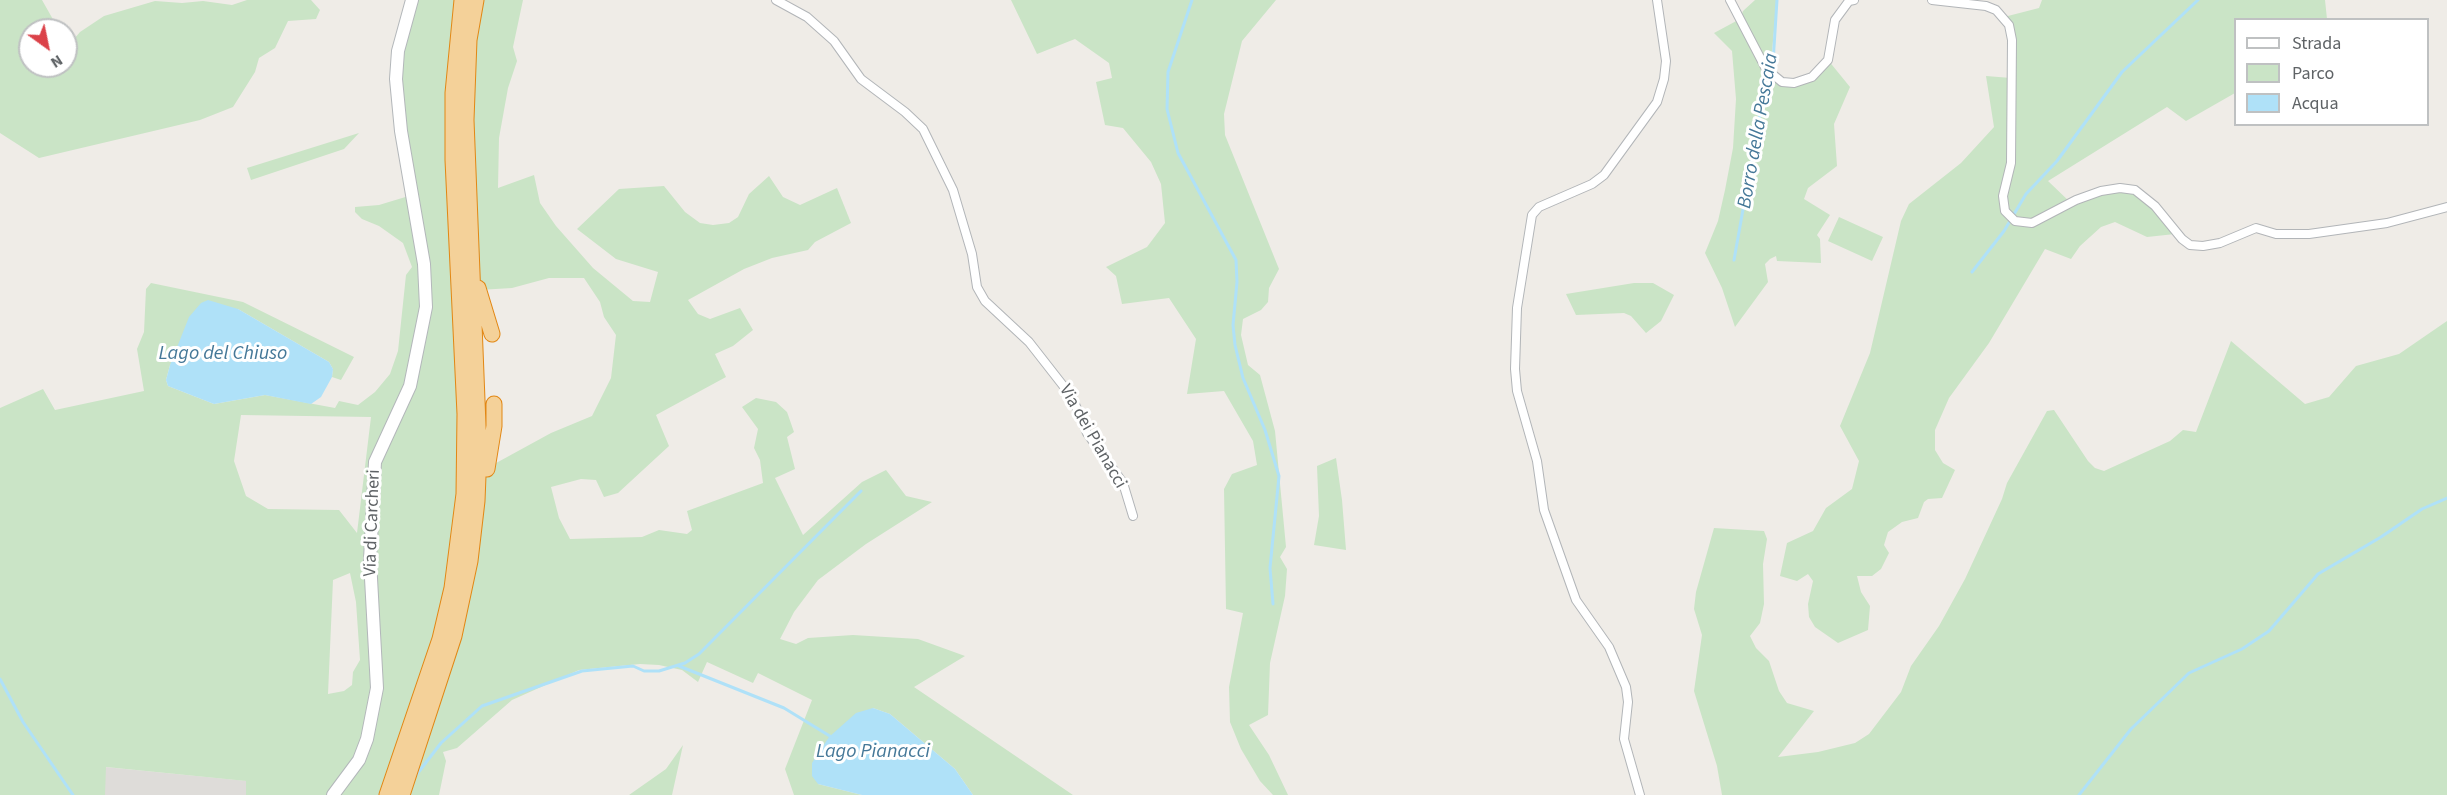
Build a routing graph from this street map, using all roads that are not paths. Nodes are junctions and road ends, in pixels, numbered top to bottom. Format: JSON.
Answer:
{"nodes":[{"id":1,"x":412,"y":0,"type":"edge"},
{"id":2,"x":462,"y":0,"type":"edge"},
{"id":3,"x":476,"y":0,"type":"edge"},
{"id":4,"x":776,"y":0,"type":"edge"},
{"id":5,"x":1657,"y":0,"type":"edge"},
{"id":6,"x":1730,"y":0,"type":"edge"},
{"id":7,"x":1854,"y":0,"type":"edge"},
{"id":8,"x":1932,"y":0,"type":"edge"},
{"id":9,"x":2447,"y":207,"type":"edge"},
{"id":10,"x":470,"y":257,"type":"junction"},
{"id":11,"x":492,"y":333,"type":"dead end"},
{"id":12,"x":494,"y":404,"type":"dead end"},
{"id":13,"x":1133,"y":516,"type":"dead end"},
{"id":14,"x":465,"y":585,"type":"junction"},
{"id":15,"x":333,"y":795,"type":"edge"},
{"id":16,"x":387,"y":795,"type":"edge"},
{"id":17,"x":402,"y":795,"type":"edge"},
{"id":18,"x":1640,"y":795,"type":"edge"}],
"edges":[{"from":1,"to":15,"type":"street","name":"Via di Carcheri"},
{"from":2,"to":16,"type":"highway"},
{"from":3,"to":10,"type":"highway"},
{"from":4,"to":13,"type":"street","name":"Via dei Pianacci"},
{"from":5,"to":18,"type":"street"},
{"from":6,"to":7,"type":"street"},
{"from":8,"to":9,"type":"street"},
{"from":10,"to":11,"type":"highway"},
{"from":10,"to":14,"type":"highway"},
{"from":12,"to":14,"type":"highway"},
{"from":14,"to":17,"type":"highway"}]}
